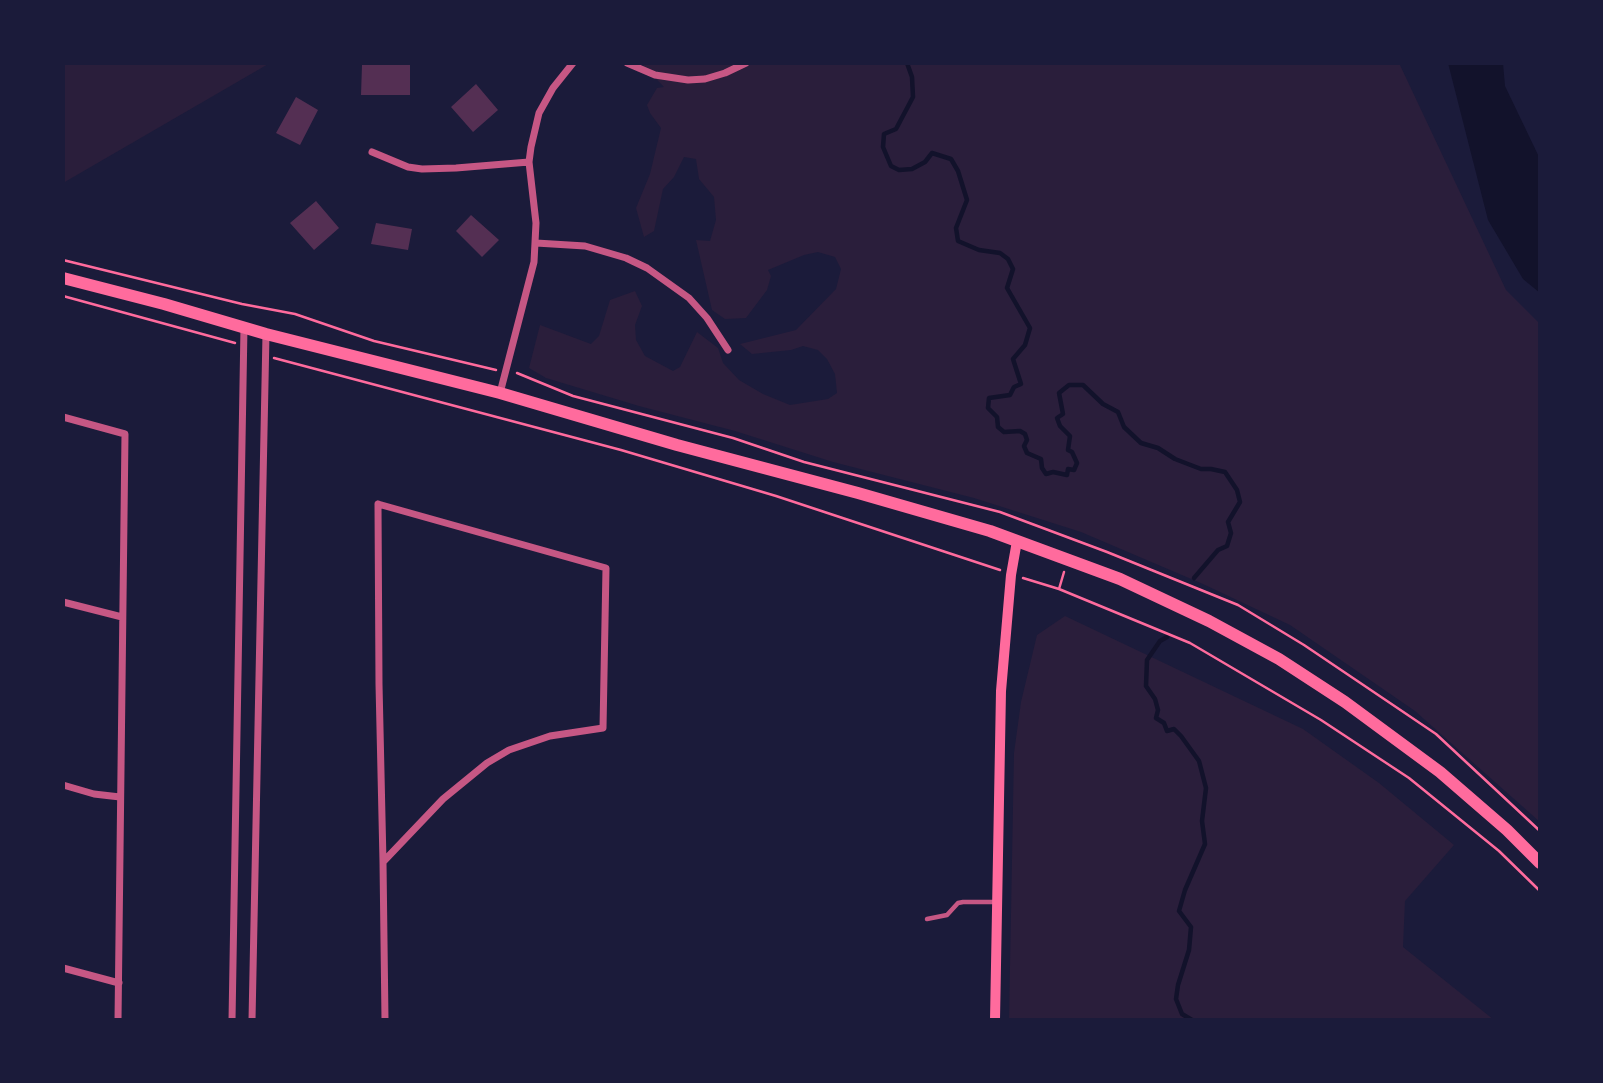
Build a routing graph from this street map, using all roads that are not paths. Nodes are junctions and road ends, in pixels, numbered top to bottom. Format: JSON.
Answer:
{"nodes":[{"id":1,"x":573,"y":63,"type":"edge"},
{"id":2,"x":627,"y":63,"type":"edge"},
{"id":3,"x":746,"y":63,"type":"edge"},
{"id":4,"x":372,"y":152,"type":"dead end"},
{"id":5,"x":530,"y":162,"type":"junction"},
{"id":6,"x":536,"y":243,"type":"junction"},
{"id":7,"x":63,"y":278,"type":"edge"},
{"id":8,"x":244,"y":327,"type":"junction"},
{"id":9,"x":266,"y":334,"type":"junction"},
{"id":10,"x":729,"y":350,"type":"dead end"},
{"id":11,"x":500,"y":393,"type":"junction"},
{"id":12,"x":63,"y":417,"type":"edge"},
{"id":13,"x":1017,"y":541,"type":"junction"},
{"id":14,"x":63,"y":602,"type":"edge"},
{"id":15,"x":122,"y":617,"type":"junction"},
{"id":16,"x":63,"y":785,"type":"edge"},
{"id":17,"x":120,"y":797,"type":"junction"},
{"id":18,"x":383,"y":862,"type":"junction"},
{"id":19,"x":1540,"y":863,"type":"edge"},
{"id":20,"x":997,"y":902,"type":"junction"},
{"id":21,"x":927,"y":919,"type":"dead end"},
{"id":22,"x":63,"y":968,"type":"edge"},
{"id":23,"x":119,"y":983,"type":"junction"},
{"id":24,"x":118,"y":1020,"type":"edge"},
{"id":25,"x":232,"y":1020,"type":"edge"},
{"id":26,"x":253,"y":1020,"type":"edge"},
{"id":27,"x":386,"y":1020,"type":"edge"},
{"id":28,"x":995,"y":1020,"type":"edge"}],
"edges":[{"from":1,"to":5,"type":"street"},
{"from":2,"to":3,"type":"street"},
{"from":4,"to":5,"type":"street"},
{"from":5,"to":6,"type":"street"},
{"from":6,"to":10,"type":"street"},
{"from":6,"to":11,"type":"street"},
{"from":7,"to":8,"type":"main road"},
{"from":8,"to":9,"type":"main road"},
{"from":8,"to":25,"type":"street"},
{"from":9,"to":11,"type":"main road"},
{"from":9,"to":26,"type":"street"},
{"from":11,"to":13,"type":"main road"},
{"from":12,"to":15,"type":"street"},
{"from":13,"to":19,"type":"main road"},
{"from":13,"to":20,"type":"main road"},
{"from":14,"to":15,"type":"street"},
{"from":15,"to":17,"type":"street"},
{"from":16,"to":17,"type":"street"},
{"from":17,"to":23,"type":"street"},
{"from":18,"to":18,"type":"street"},
{"from":18,"to":27,"type":"street"},
{"from":20,"to":21,"type":"lane"},
{"from":20,"to":28,"type":"main road"},
{"from":22,"to":23,"type":"street"},
{"from":23,"to":24,"type":"street"}]}
